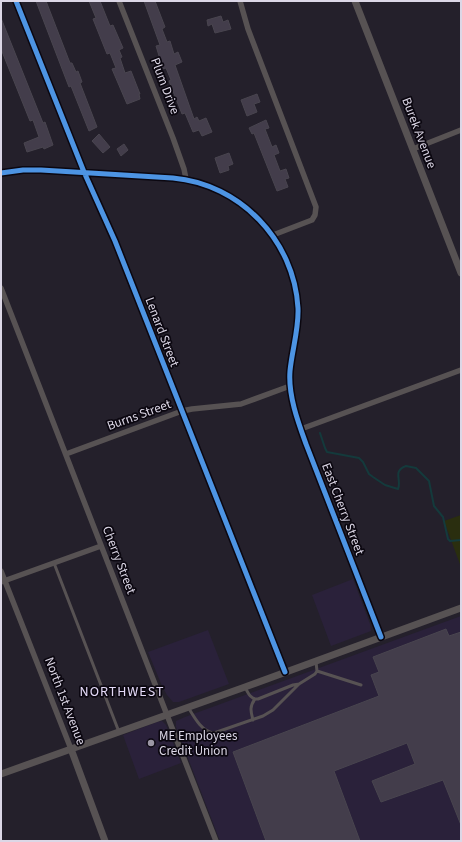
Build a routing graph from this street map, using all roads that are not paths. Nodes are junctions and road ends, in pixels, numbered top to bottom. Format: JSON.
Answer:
{"nodes":[{"id":1,"x":16,"y":1,"type":"edge"},
{"id":2,"x":119,"y":1,"type":"edge"},
{"id":3,"x":240,"y":1,"type":"edge"},
{"id":4,"x":355,"y":1,"type":"edge"},
{"id":5,"x":461,"y":130,"type":"edge"},
{"id":6,"x":413,"y":149,"type":"junction"},
{"id":7,"x":84,"y":172,"type":"junction"},
{"id":8,"x":1,"y":173,"type":"edge"},
{"id":9,"x":186,"y":179,"type":"junction"},
{"id":10,"x":273,"y":235,"type":"junction"},
{"id":11,"x":461,"y":273,"type":"edge"},
{"id":12,"x":1,"y":288,"type":"edge"},
{"id":13,"x":461,"y":370,"type":"edge"},
{"id":14,"x":290,"y":386,"type":"junction"},
{"id":15,"x":182,"y":411,"type":"junction"},
{"id":16,"x":301,"y":429,"type":"junction"},
{"id":17,"x":66,"y":454,"type":"junction"},
{"id":18,"x":101,"y":546,"type":"junction"},
{"id":19,"x":54,"y":563,"type":"junction"},
{"id":20,"x":1,"y":571,"type":"edge"},
{"id":21,"x":3,"y":582,"type":"edge"},
{"id":22,"x":461,"y":608,"type":"edge"},
{"id":23,"x":381,"y":637,"type":"junction"},
{"id":24,"x":316,"y":661,"type":"junction"},
{"id":25,"x":316,"y":671,"type":"junction"},
{"id":26,"x":284,"y":672,"type":"junction"},
{"id":27,"x":299,"y":684,"type":"junction"},
{"id":28,"x":361,"y":685,"type":"dead end"},
{"id":29,"x":245,"y":688,"type":"junction"},
{"id":30,"x":255,"y":700,"type":"junction"},
{"id":31,"x":188,"y":707,"type":"junction"},
{"id":32,"x":168,"y":714,"type":"junction"},
{"id":33,"x":253,"y":720,"type":"junction"},
{"id":34,"x":119,"y":732,"type":"junction"},
{"id":35,"x":71,"y":749,"type":"junction"},
{"id":36,"x":1,"y":774,"type":"edge"},
{"id":37,"x":105,"y":841,"type":"edge"},
{"id":38,"x":216,"y":841,"type":"edge"}],
"edges":[{"from":1,"to":7,"type":"street","name":"Lenard Street"},
{"from":2,"to":9,"type":"street","name":"Plum Drive"},
{"from":3,"to":10,"type":"street"},
{"from":4,"to":6,"type":"street","name":"Burek Avenue"},
{"from":5,"to":6,"type":"street"},
{"from":6,"to":11,"type":"street","name":"Burek Avenue"},
{"from":7,"to":8,"type":"street","name":"East Cherry Street"},
{"from":7,"to":9,"type":"street","name":"East Cherry Street"},
{"from":7,"to":15,"type":"street","name":"Lenard Street"},
{"from":9,"to":10,"type":"street","name":"East Cherry Street"},
{"from":10,"to":14,"type":"street","name":"East Cherry Street"},
{"from":12,"to":17,"type":"street","name":"Cherry Street"},
{"from":13,"to":16,"type":"street"},
{"from":14,"to":15,"type":"street","name":"Burns Street"},
{"from":14,"to":16,"type":"street","name":"East Cherry Street"},
{"from":15,"to":17,"type":"street","name":"Burns Street"},
{"from":15,"to":26,"type":"street","name":"Lenard Street"},
{"from":16,"to":23,"type":"street","name":"East Cherry Street"},
{"from":17,"to":18,"type":"street","name":"Cherry Street"},
{"from":18,"to":19,"type":"street"},
{"from":18,"to":32,"type":"street","name":"Cherry Street"},
{"from":19,"to":21,"type":"street"},
{"from":19,"to":34,"type":"lane"},
{"from":20,"to":21,"type":"street","name":"North 1st Avenue"},
{"from":21,"to":35,"type":"street","name":"North 1st Avenue"},
{"from":22,"to":23,"type":"street"},
{"from":23,"to":24,"type":"street"},
{"from":24,"to":25,"type":"lane"},
{"from":24,"to":26,"type":"street"},
{"from":25,"to":27,"type":"lane"},
{"from":25,"to":28,"type":"lane"},
{"from":26,"to":29,"type":"street"},
{"from":27,"to":30,"type":"lane"},
{"from":27,"to":33,"type":"lane"},
{"from":29,"to":30,"type":"lane"},
{"from":29,"to":31,"type":"street"},
{"from":30,"to":33,"type":"lane"},
{"from":31,"to":32,"type":"street"},
{"from":31,"to":33,"type":"lane"},
{"from":32,"to":34,"type":"street"},
{"from":32,"to":38,"type":"street","name":"Cherry Street"},
{"from":34,"to":35,"type":"street"},
{"from":35,"to":36,"type":"street"},
{"from":35,"to":37,"type":"street","name":"North 1st Avenue"}]}
